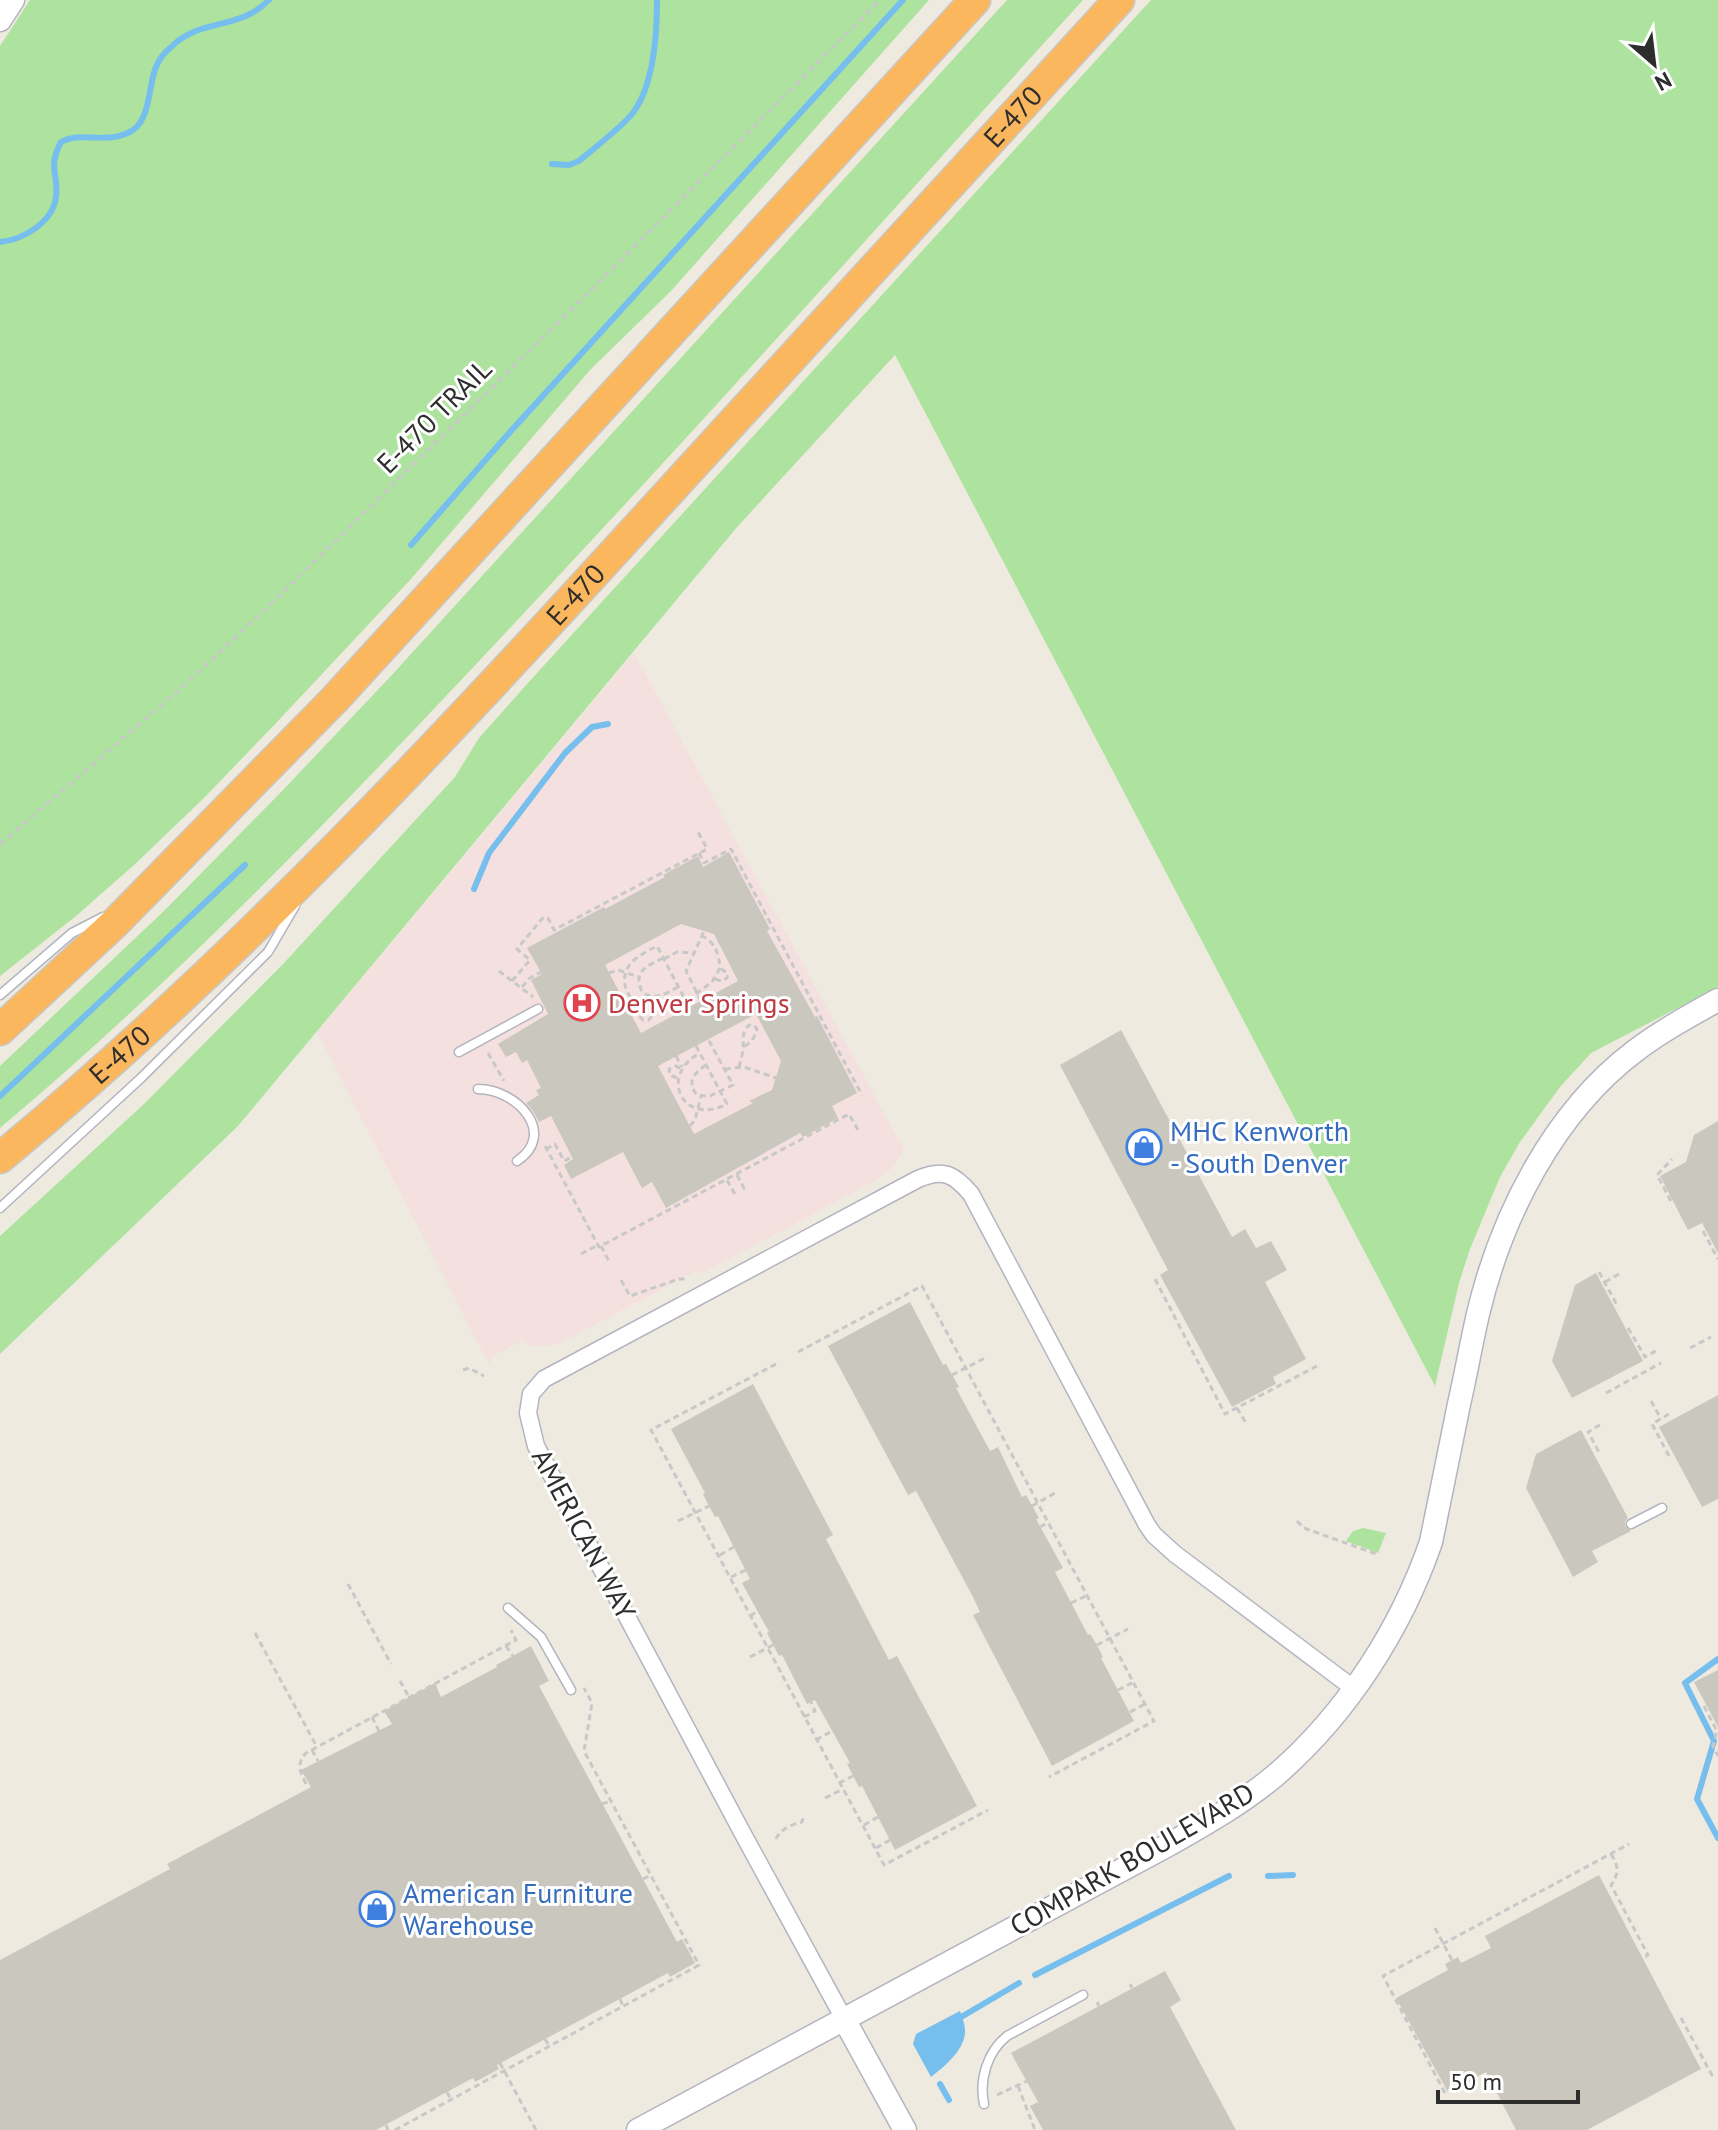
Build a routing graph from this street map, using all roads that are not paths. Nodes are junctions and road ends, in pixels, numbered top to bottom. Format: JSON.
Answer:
{"nodes":[{"id":1,"x":13,"y":0,"type":"edge"},
{"id":2,"x":975,"y":0,"type":"edge"},
{"id":3,"x":1119,"y":0,"type":"edge"},
{"id":4,"x":0,"y":20,"type":"edge"},
{"id":5,"x":319,"y":865,"type":"junction"},
{"id":6,"x":143,"y":896,"type":"junction"},
{"id":7,"x":0,"y":995,"type":"edge"},
{"id":8,"x":1718,"y":1000,"type":"edge"},
{"id":9,"x":538,"y":1009,"type":"dead end"},
{"id":10,"x":0,"y":1030,"type":"edge"},
{"id":11,"x":459,"y":1052,"type":"dead end"},
{"id":12,"x":478,"y":1089,"type":"dead end"},
{"id":13,"x":0,"y":1158,"type":"edge"},
{"id":14,"x":517,"y":1161,"type":"dead end"},
{"id":15,"x":0,"y":1208,"type":"edge"},
{"id":16,"x":1662,"y":1508,"type":"dead end"},
{"id":17,"x":1631,"y":1524,"type":"dead end"},
{"id":18,"x":508,"y":1608,"type":"dead end"},
{"id":19,"x":1353,"y":1688,"type":"junction"},
{"id":20,"x":571,"y":1690,"type":"dead end"},
{"id":21,"x":1083,"y":1995,"type":"dead end"},
{"id":22,"x":844,"y":2019,"type":"junction"},
{"id":23,"x":984,"y":2104,"type":"dead end"},
{"id":24,"x":638,"y":2130,"type":"edge"},
{"id":25,"x":905,"y":2130,"type":"edge"}],
"edges":[{"from":1,"to":4,"type":"street"},
{"from":2,"to":6,"type":"highway"},
{"from":3,"to":5,"type":"highway","name":"E-470"},
{"from":5,"to":13,"type":"highway","name":"E-470"},
{"from":5,"to":15,"type":"lane"},
{"from":6,"to":7,"type":"lane"},
{"from":6,"to":10,"type":"highway"},
{"from":8,"to":19,"type":"street","name":"COMPARK BOULEVARD"},
{"from":9,"to":11,"type":"lane"},
{"from":12,"to":14,"type":"lane"},
{"from":16,"to":17,"type":"lane"},
{"from":18,"to":20,"type":"lane"},
{"from":19,"to":22,"type":"street","name":"COMPARK BOULEVARD"},
{"from":19,"to":22,"type":"street","name":"AMERICAN WAY"},
{"from":21,"to":23,"type":"lane"},
{"from":22,"to":24,"type":"street","name":"COMPARK BOULEVARD"},
{"from":22,"to":25,"type":"street"}]}
